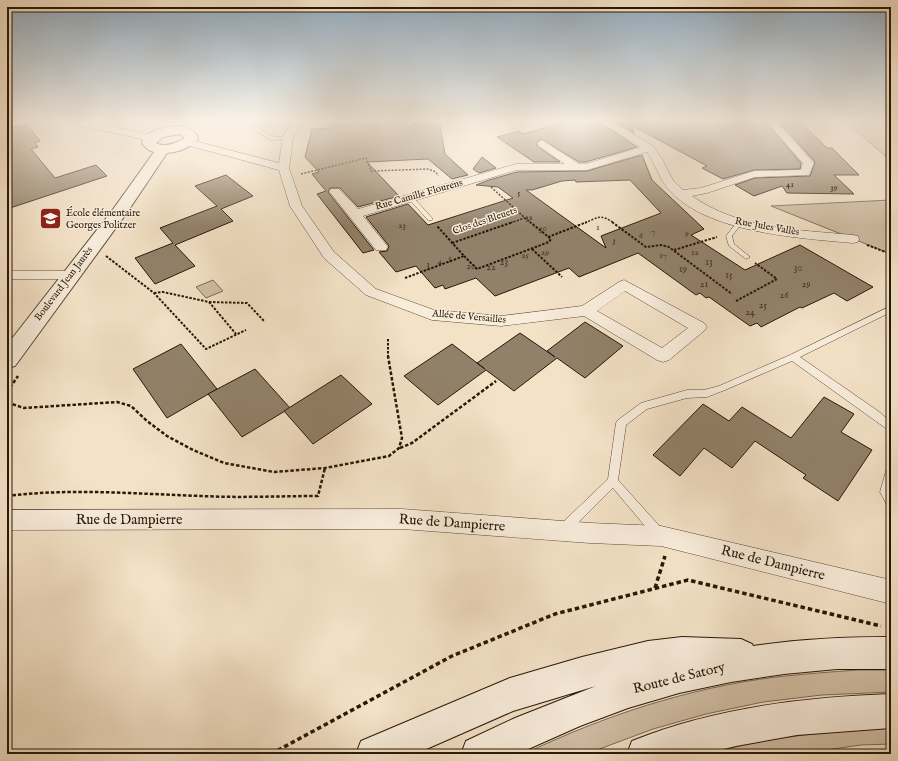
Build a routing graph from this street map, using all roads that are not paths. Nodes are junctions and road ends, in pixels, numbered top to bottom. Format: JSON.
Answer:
{"nodes":[{"id":1,"x":151,"y":156,"type":"edge"},
{"id":2,"x":231,"y":156,"type":"edge"},
{"id":3,"x":286,"y":156,"type":"edge"},
{"id":4,"x":560,"y":156,"type":"edge"},
{"id":5,"x":624,"y":156,"type":"edge"},
{"id":6,"x":654,"y":156,"type":"edge"},
{"id":7,"x":802,"y":156,"type":"edge"},
{"id":8,"x":577,"y":167,"type":"junction"},
{"id":9,"x":285,"y":172,"type":"junction"},
{"id":10,"x":335,"y":191,"type":"dead end"},
{"id":11,"x":681,"y":194,"type":"junction"},
{"id":12,"x":411,"y":198,"type":"junction"},
{"id":13,"x":355,"y":214,"type":"junction"},
{"id":14,"x":430,"y":219,"type":"road end"},
{"id":15,"x":740,"y":223,"type":"junction"},
{"id":16,"x":852,"y":239,"type":"road end"},
{"id":17,"x":381,"y":246,"type":"dead end"},
{"id":18,"x":746,"y":257,"type":"road end"},
{"id":19,"x":7,"y":275,"type":"edge"},
{"id":20,"x":70,"y":275,"type":"junction"},
{"id":21,"x":891,"y":309,"type":"edge"},
{"id":22,"x":586,"y":312,"type":"junction"},
{"id":23,"x":793,"y":357,"type":"junction"},
{"id":24,"x":7,"y":360,"type":"edge"},
{"id":25,"x":891,"y":428,"type":"edge"},
{"id":26,"x":891,"y":471,"type":"edge"},
{"id":27,"x":613,"y":481,"type":"junction"},
{"id":28,"x":891,"y":501,"type":"edge"},
{"id":29,"x":7,"y":520,"type":"edge"},
{"id":30,"x":562,"y":531,"type":"junction"},
{"id":31,"x":661,"y":536,"type":"junction"},
{"id":32,"x":891,"y":592,"type":"edge"},
{"id":33,"x":887,"y":640,"type":"edge"},
{"id":34,"x":782,"y":658,"type":"junction"},
{"id":35,"x":891,"y":711,"type":"edge"},
{"id":36,"x":691,"y":747,"type":"edge"},
{"id":37,"x":374,"y":754,"type":"edge"},
{"id":38,"x":479,"y":754,"type":"edge"},
{"id":39,"x":645,"y":754,"type":"edge"}],
"edges":[{"from":1,"to":20,"type":"main road","name":"Boulevard Jean Jaurès"},
{"from":2,"to":9,"type":"street"},
{"from":3,"to":9,"type":"street"},
{"from":4,"to":8,"type":"street"},
{"from":5,"to":8,"type":"street","name":"Rue Camille Flourens"},
{"from":6,"to":11,"type":"street","name":"Rue Jules Vallès"},
{"from":7,"to":11,"type":"street"},
{"from":8,"to":12,"type":"street","name":"Rue Camille Flourens"},
{"from":9,"to":22,"type":"street","name":"Allée de Versailles"},
{"from":10,"to":13,"type":"street","name":"Rue Camille Flourens"},
{"from":11,"to":15,"type":"street","name":"Rue Jules Vallès"},
{"from":12,"to":13,"type":"street","name":"Rue Camille Flourens"},
{"from":12,"to":14,"type":"lane"},
{"from":13,"to":17,"type":"street","name":"Rue Camille Flourens"},
{"from":15,"to":16,"type":"street","name":"Rue Jules Vallès"},
{"from":15,"to":18,"type":"lane"},
{"from":19,"to":20,"type":"street"},
{"from":20,"to":24,"type":"main road","name":"Boulevard Jean Jaurès"},
{"from":21,"to":23,"type":"lane"},
{"from":22,"to":22,"type":"street","name":"Allée de Versailles"},
{"from":23,"to":25,"type":"lane"},
{"from":23,"to":27,"type":"lane"},
{"from":26,"to":28,"type":"lane"},
{"from":27,"to":30,"type":"lane"},
{"from":27,"to":31,"type":"lane"},
{"from":29,"to":30,"type":"street","name":"Rue de Dampierre"},
{"from":30,"to":31,"type":"street","name":"Rue de Dampierre"},
{"from":31,"to":32,"type":"street","name":"Rue de Dampierre"},
{"from":33,"to":34,"type":"main road","name":"Route de Satory"},
{"from":34,"to":37,"type":"main road"},
{"from":34,"to":38,"type":"main road","name":"Route de Satory"},
{"from":35,"to":36,"type":"main road"},
{"from":36,"to":39,"type":"main road"}]}
